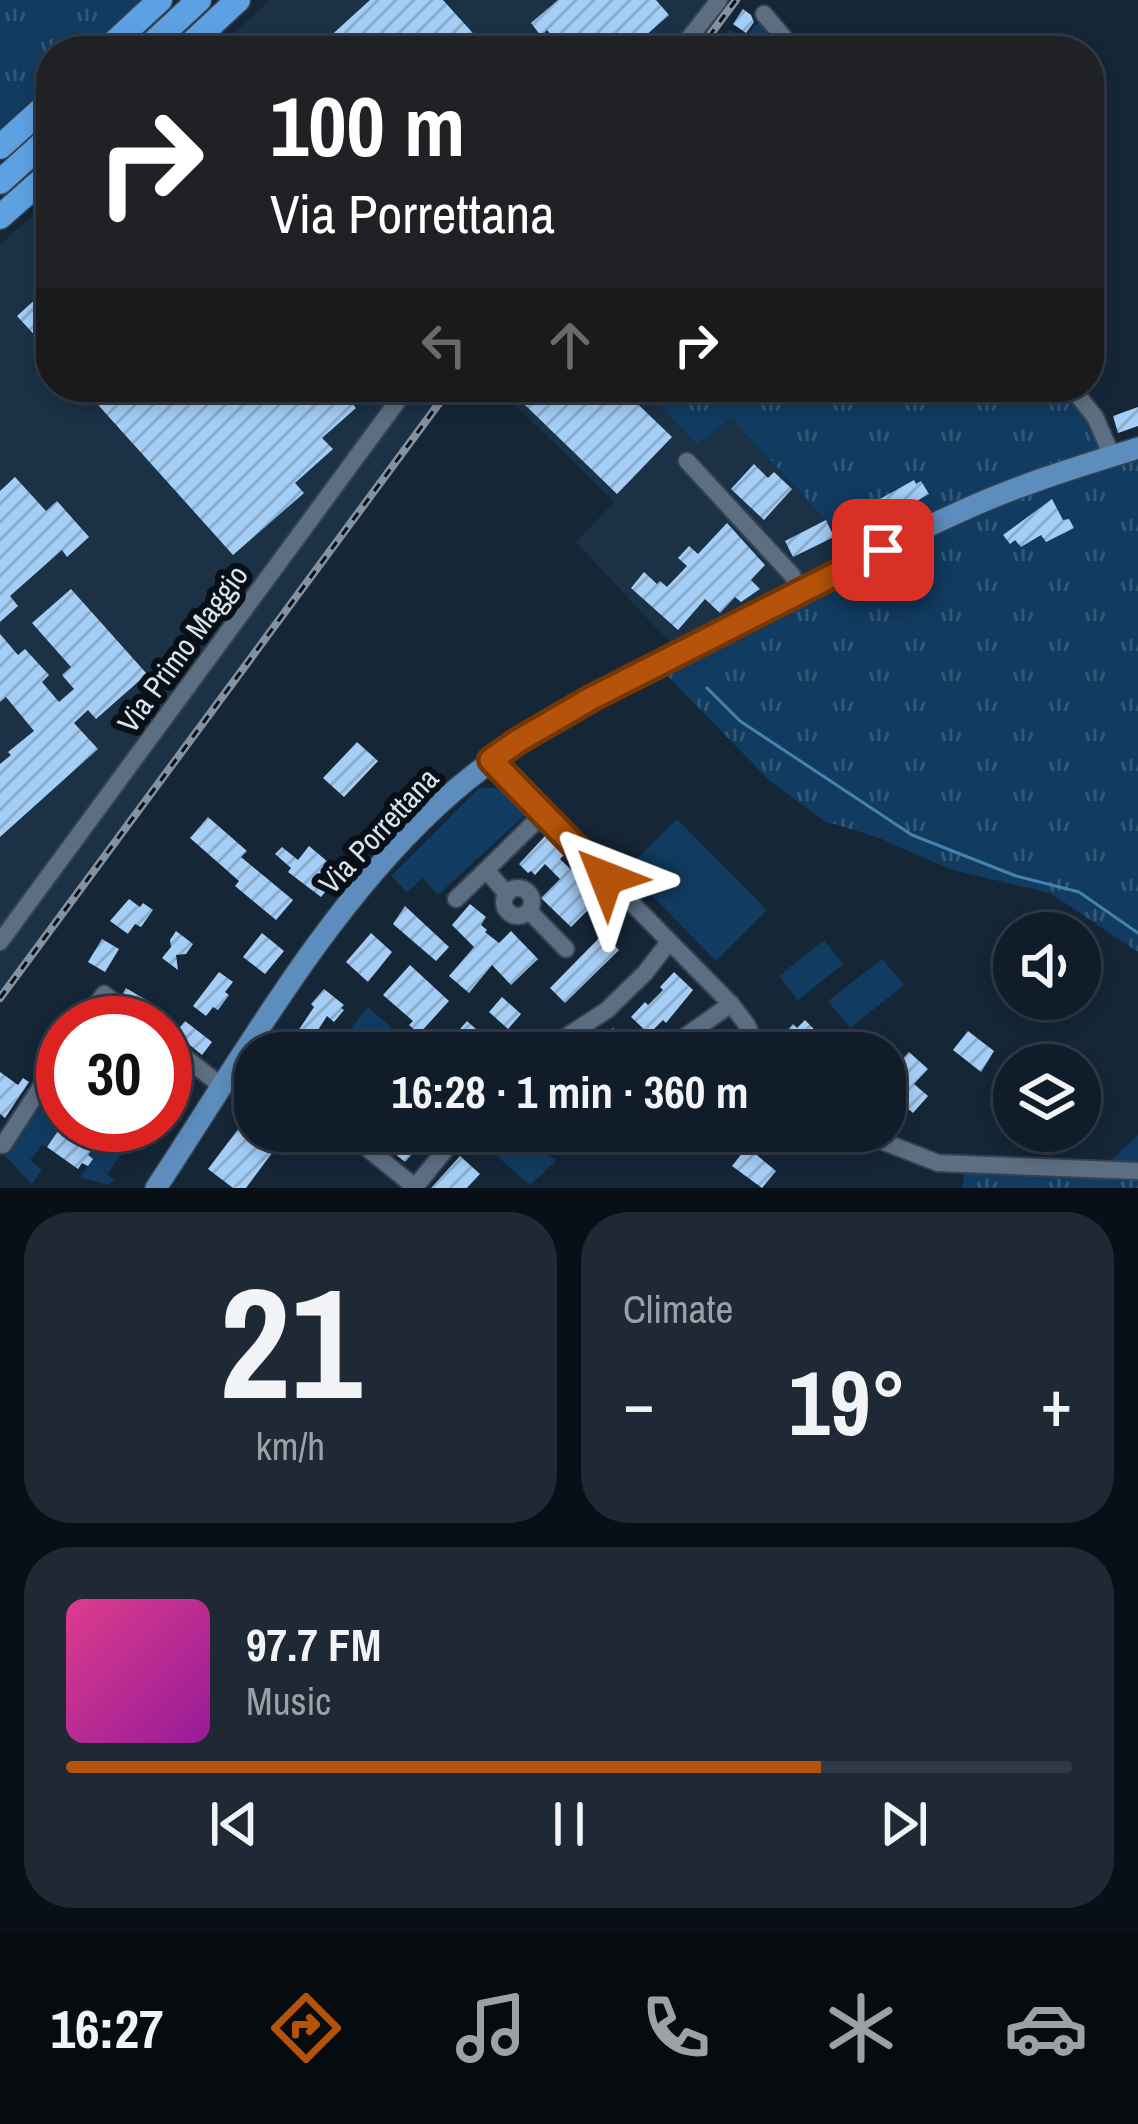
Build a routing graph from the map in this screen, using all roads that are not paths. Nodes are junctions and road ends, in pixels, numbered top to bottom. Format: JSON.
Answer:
{"nodes":[{"id":1,"x":160,"y":0,"type":"edge"},
{"id":2,"x":200,"y":0,"type":"edge"},
{"id":3,"x":238,"y":0,"type":"edge"},
{"id":4,"x":719,"y":0,"type":"edge"},
{"id":5,"x":767,"y":10,"type":"edge"},
{"id":6,"x":121,"y":36,"type":"edge"},
{"id":7,"x":160,"y":36,"type":"edge"},
{"id":8,"x":199,"y":36,"type":"edge"},
{"id":9,"x":691,"y":36,"type":"edge"},
{"id":10,"x":785,"y":36,"type":"edge"},
{"id":11,"x":36,"y":115,"type":"edge"},
{"id":12,"x":0,"y":147,"type":"edge"},
{"id":13,"x":36,"y":150,"type":"edge"},
{"id":14,"x":0,"y":182,"type":"edge"},
{"id":15,"x":36,"y":186,"type":"edge"},
{"id":16,"x":0,"y":218,"type":"edge"},
{"id":17,"x":397,"y":402,"type":"edge"},
{"id":18,"x":1084,"y":402,"type":"edge"},
{"id":19,"x":1138,"y":448,"type":"edge"},
{"id":20,"x":1112,"y":456,"type":"junction"},
{"id":21,"x":687,"y":461,"type":"dead end"},
{"id":22,"x":800,"y":591,"type":"junction"},
{"id":23,"x":491,"y":760,"type":"junction"},
{"id":24,"x":543,"y":814,"type":"junction"},
{"id":25,"x":485,"y":870,"type":"junction"},
{"id":26,"x":456,"y":899,"type":"dead end"},
{"id":27,"x":0,"y":942,"type":"edge"},
{"id":28,"x":669,"y":942,"type":"junction"},
{"id":29,"x":566,"y":949,"type":"dead end"},
{"id":30,"x":730,"y":1004,"type":"junction"},
{"id":31,"x":260,"y":1032,"type":"edge"},
{"id":32,"x":573,"y":1032,"type":"edge"},
{"id":33,"x":691,"y":1032,"type":"edge"},
{"id":34,"x":750,"y":1032,"type":"edge"},
{"id":35,"x":192,"y":1066,"type":"edge"},
{"id":36,"x":234,"y":1070,"type":"edge"},
{"id":37,"x":220,"y":1090,"type":"junction"},
{"id":38,"x":234,"y":1093,"type":"edge"},
{"id":39,"x":36,"y":1094,"type":"edge"},
{"id":40,"x":3,"y":1145,"type":"dead end"},
{"id":41,"x":906,"y":1151,"type":"edge"},
{"id":42,"x":372,"y":1152,"type":"edge"},
{"id":43,"x":443,"y":1152,"type":"edge"},
{"id":44,"x":1138,"y":1171,"type":"edge"},
{"id":45,"x":156,"y":1188,"type":"edge"}],
"edges":[{"from":1,"to":6,"type":"highway"},
{"from":2,"to":7,"type":"highway"},
{"from":3,"to":8,"type":"highway"},
{"from":4,"to":9,"type":"street"},
{"from":5,"to":10,"type":"street"},
{"from":11,"to":12,"type":"highway"},
{"from":13,"to":14,"type":"highway"},
{"from":15,"to":16,"type":"highway"},
{"from":17,"to":27,"type":"street","name":"Via Primo Maggio"},
{"from":18,"to":20,"type":"street"},
{"from":19,"to":20,"type":"main road","name":"Via Porrettana"},
{"from":20,"to":22,"type":"main road","name":"Via Porrettana"},
{"from":21,"to":22,"type":"street"},
{"from":22,"to":23,"type":"main road","name":"Via Porrettana"},
{"from":23,"to":24,"type":"street"},
{"from":23,"to":31,"type":"main road","name":"Via Porrettana"},
{"from":24,"to":25,"type":"street"},
{"from":24,"to":28,"type":"street"},
{"from":25,"to":26,"type":"street"},
{"from":25,"to":29,"type":"street"},
{"from":28,"to":30,"type":"street"},
{"from":28,"to":32,"type":"street"},
{"from":30,"to":33,"type":"street"},
{"from":30,"to":34,"type":"street"},
{"from":35,"to":37,"type":"street"},
{"from":36,"to":37,"type":"main road","name":"Via Porrettana"},
{"from":37,"to":38,"type":"street"},
{"from":37,"to":45,"type":"main road","name":"Via Porrettana"},
{"from":39,"to":40,"type":"street"},
{"from":41,"to":44,"type":"street"},
{"from":42,"to":43,"type":"street"}]}
